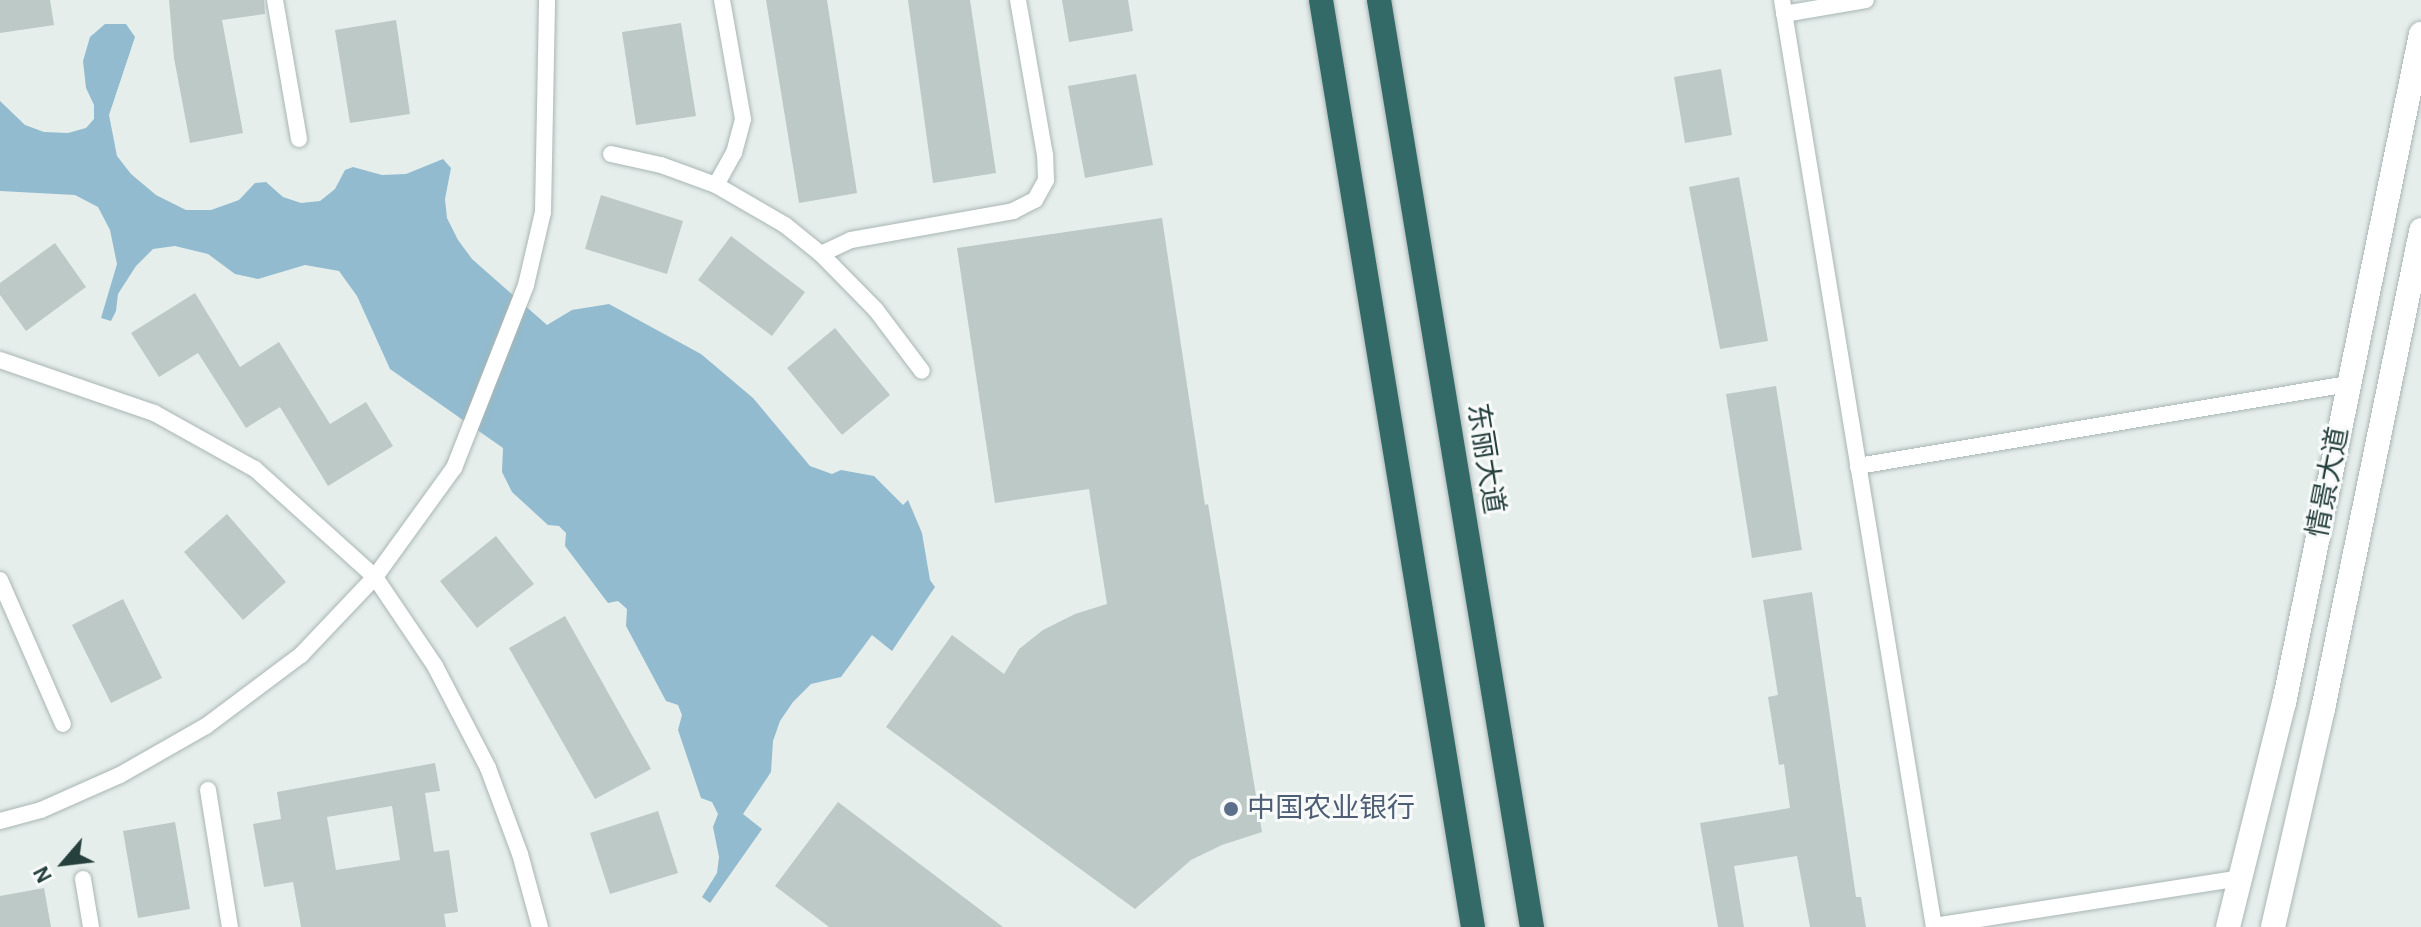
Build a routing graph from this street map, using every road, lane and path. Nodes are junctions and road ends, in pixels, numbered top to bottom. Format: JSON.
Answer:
{"nodes":[{"id":1,"x":275,"y":0,"type":"edge"},
{"id":2,"x":547,"y":0,"type":"edge"},
{"id":3,"x":722,"y":0,"type":"edge"},
{"id":4,"x":1018,"y":0,"type":"edge"},
{"id":5,"x":1321,"y":0,"type":"edge"},
{"id":6,"x":1379,"y":0,"type":"edge"},
{"id":7,"x":1866,"y":0,"type":"edge"},
{"id":8,"x":1783,"y":7,"type":"edge"},
{"id":9,"x":2421,"y":34,"type":"edge"},
{"id":10,"x":299,"y":139,"type":"dead end"},
{"id":11,"x":611,"y":154,"type":"dead end"},
{"id":12,"x":716,"y":185,"type":"junction"},
{"id":13,"x":2421,"y":230,"type":"edge"},
{"id":14,"x":821,"y":254,"type":"junction"},
{"id":15,"x":0,"y":360,"type":"edge"},
{"id":16,"x":922,"y":371,"type":"dead end"},
{"id":17,"x":2348,"y":384,"type":"junction"},
{"id":18,"x":2388,"y":394,"type":"junction"},
{"id":19,"x":1858,"y":466,"type":"junction"},
{"id":20,"x":375,"y":577,"type":"junction"},
{"id":21,"x":0,"y":580,"type":"edge"},
{"id":22,"x":63,"y":724,"type":"dead end"},
{"id":23,"x":208,"y":790,"type":"dead end"},
{"id":24,"x":0,"y":821,"type":"edge"},
{"id":25,"x":2240,"y":878,"type":"junction"},
{"id":26,"x":83,"y":879,"type":"dead end"},
{"id":27,"x":2282,"y":884,"type":"junction"},
{"id":28,"x":91,"y":927,"type":"edge"},
{"id":29,"x":230,"y":927,"type":"edge"},
{"id":30,"x":540,"y":927,"type":"edge"},
{"id":31,"x":1473,"y":927,"type":"edge"},
{"id":32,"x":1532,"y":927,"type":"edge"},
{"id":33,"x":1934,"y":927,"type":"edge"},
{"id":34,"x":2228,"y":927,"type":"edge"},
{"id":35,"x":2273,"y":927,"type":"edge"}],
"edges":[{"from":1,"to":10,"type":"lane"},
{"from":2,"to":20,"type":"lane"},
{"from":3,"to":12,"type":"lane"},
{"from":4,"to":14,"type":"lane"},
{"from":5,"to":31,"type":"highway"},
{"from":6,"to":32,"type":"highway","name":"东丽大道"},
{"from":7,"to":8,"type":"lane"},
{"from":8,"to":19,"type":"lane"},
{"from":9,"to":17,"type":"street","name":"情景大道"},
{"from":11,"to":12,"type":"lane"},
{"from":12,"to":14,"type":"lane"},
{"from":13,"to":18,"type":"street","name":"情景大道"},
{"from":14,"to":16,"type":"lane"},
{"from":15,"to":20,"type":"lane"},
{"from":17,"to":18,"type":"street"},
{"from":17,"to":19,"type":"lane"},
{"from":17,"to":25,"type":"street","name":"情景大道"},
{"from":18,"to":27,"type":"street","name":"情景大道"},
{"from":19,"to":33,"type":"lane"},
{"from":20,"to":24,"type":"lane"},
{"from":20,"to":30,"type":"lane"},
{"from":21,"to":22,"type":"lane"},
{"from":23,"to":29,"type":"lane"},
{"from":25,"to":27,"type":"street"},
{"from":25,"to":33,"type":"lane"},
{"from":25,"to":34,"type":"street","name":"情景大道"},
{"from":26,"to":28,"type":"lane"},
{"from":27,"to":35,"type":"street","name":"情景大道"}]}
